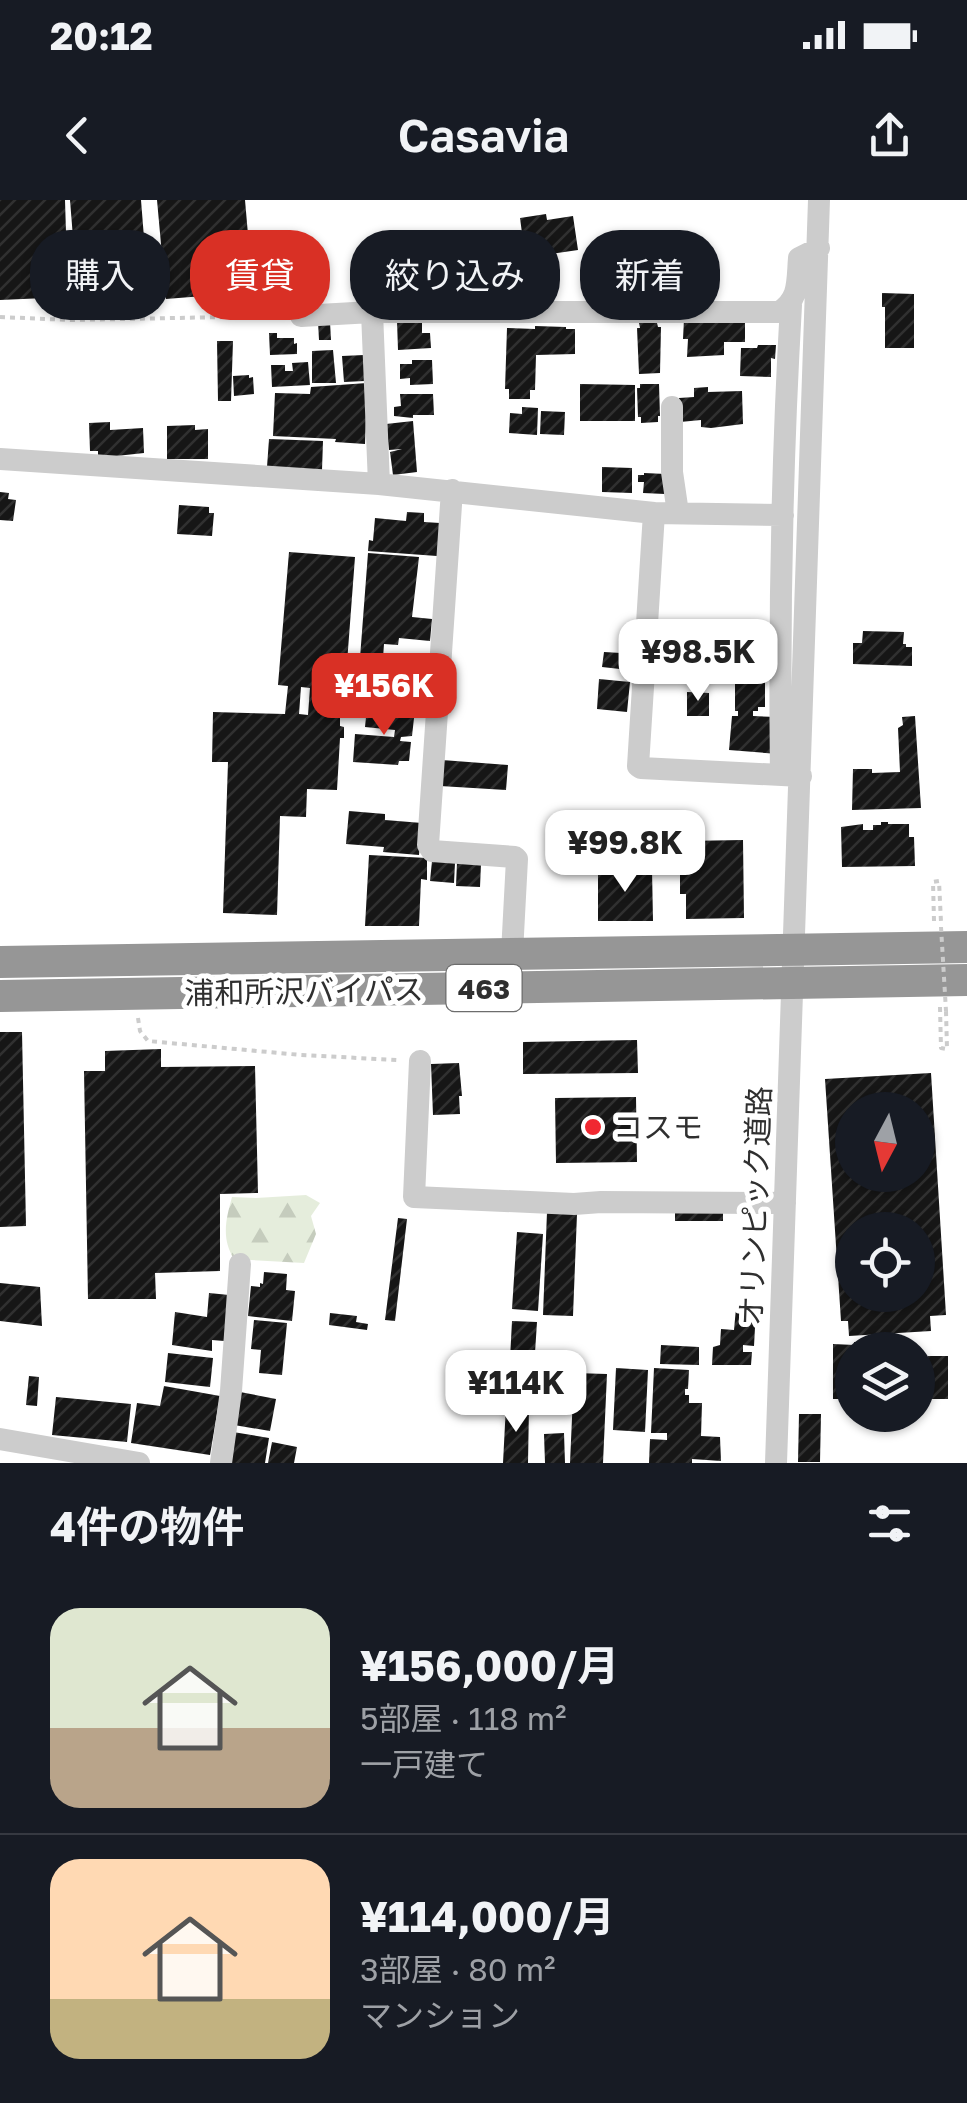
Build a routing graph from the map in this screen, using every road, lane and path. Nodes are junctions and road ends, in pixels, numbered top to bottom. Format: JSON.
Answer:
{"nodes":[{"id":1,"x":819,"y":200,"type":"edge"},
{"id":2,"x":818,"y":248,"type":"junction"},
{"id":3,"x":791,"y":304,"type":"junction"},
{"id":4,"x":560,"y":312,"type":"edge"},
{"id":5,"x":0,"y":317,"type":"edge"},
{"id":6,"x":190,"y":318,"type":"edge"},
{"id":7,"x":372,"y":320,"type":"edge"},
{"id":8,"x":672,"y":407,"type":"dead end"},
{"id":9,"x":0,"y":459,"type":"edge"},
{"id":10,"x":379,"y":484,"type":"junction"},
{"id":11,"x":452,"y":490,"type":"junction"},
{"id":12,"x":654,"y":512,"type":"junction"},
{"id":13,"x":678,"y":513,"type":"junction"},
{"id":14,"x":784,"y":515,"type":"junction"},
{"id":15,"x":791,"y":775,"type":"junction"},
{"id":16,"x":935,"y":931,"type":"dead end"},
{"id":17,"x":954,"y":937,"type":"edge"},
{"id":18,"x":794,"y":950,"type":"junction"},
{"id":19,"x":512,"y":953,"type":"junction"},
{"id":20,"x":0,"y":962,"type":"edge"},
{"id":21,"x":967,"y":980,"type":"edge"},
{"id":22,"x":793,"y":984,"type":"junction"},
{"id":23,"x":134,"y":994,"type":"junction"},
{"id":24,"x":0,"y":996,"type":"edge"},
{"id":25,"x":939,"y":1000,"type":"dead end"},
{"id":26,"x":420,"y":1061,"type":"joint"},
{"id":27,"x":785,"y":1203,"type":"junction"},
{"id":28,"x":240,"y":1264,"type":"dead end"},
{"id":29,"x":0,"y":1440,"type":"edge"},
{"id":30,"x":139,"y":1463,"type":"edge"},
{"id":31,"x":220,"y":1463,"type":"edge"},
{"id":32,"x":776,"y":1463,"type":"edge"}],
"edges":[{"from":1,"to":2,"type":"street"},
{"from":2,"to":3,"type":"street"},
{"from":2,"to":15,"type":"street"},
{"from":3,"to":4,"type":"street"},
{"from":3,"to":14,"type":"street"},
{"from":5,"to":6,"type":"path"},
{"from":7,"to":10,"type":"street"},
{"from":8,"to":13,"type":"street"},
{"from":9,"to":10,"type":"street"},
{"from":10,"to":11,"type":"street"},
{"from":11,"to":12,"type":"street"},
{"from":11,"to":19,"type":"street"},
{"from":12,"to":13,"type":"street"},
{"from":12,"to":15,"type":"street"},
{"from":13,"to":14,"type":"street"},
{"from":14,"to":15,"type":"street"},
{"from":15,"to":18,"type":"street","name":"オリンピック道路"},
{"from":16,"to":17,"type":"path"},
{"from":17,"to":18,"type":"highway","name":"浦和所沢バイパス","number":"463"},
{"from":17,"to":25,"type":"path","bridge":true},
{"from":18,"to":19,"type":"highway","name":"浦和所沢バイパス","number":"463"},
{"from":18,"to":22,"type":"street","name":"オリンピック道路"},
{"from":19,"to":20,"type":"highway","name":"浦和所沢バイパス","number":"463"},
{"from":21,"to":22,"type":"highway","name":"浦和所沢バイパス","number":"463"},
{"from":22,"to":23,"type":"highway","name":"浦和所沢バイパス","number":"463"},
{"from":22,"to":27,"type":"street","name":"オリンピック道路"},
{"from":23,"to":24,"type":"highway","name":"浦和所沢バイパス","number":"463"},
{"from":23,"to":26,"type":"path"},
{"from":26,"to":27,"type":"street"},
{"from":27,"to":32,"type":"street","name":"オリンピック道路"},
{"from":28,"to":31,"type":"street"},
{"from":29,"to":30,"type":"street"}]}
